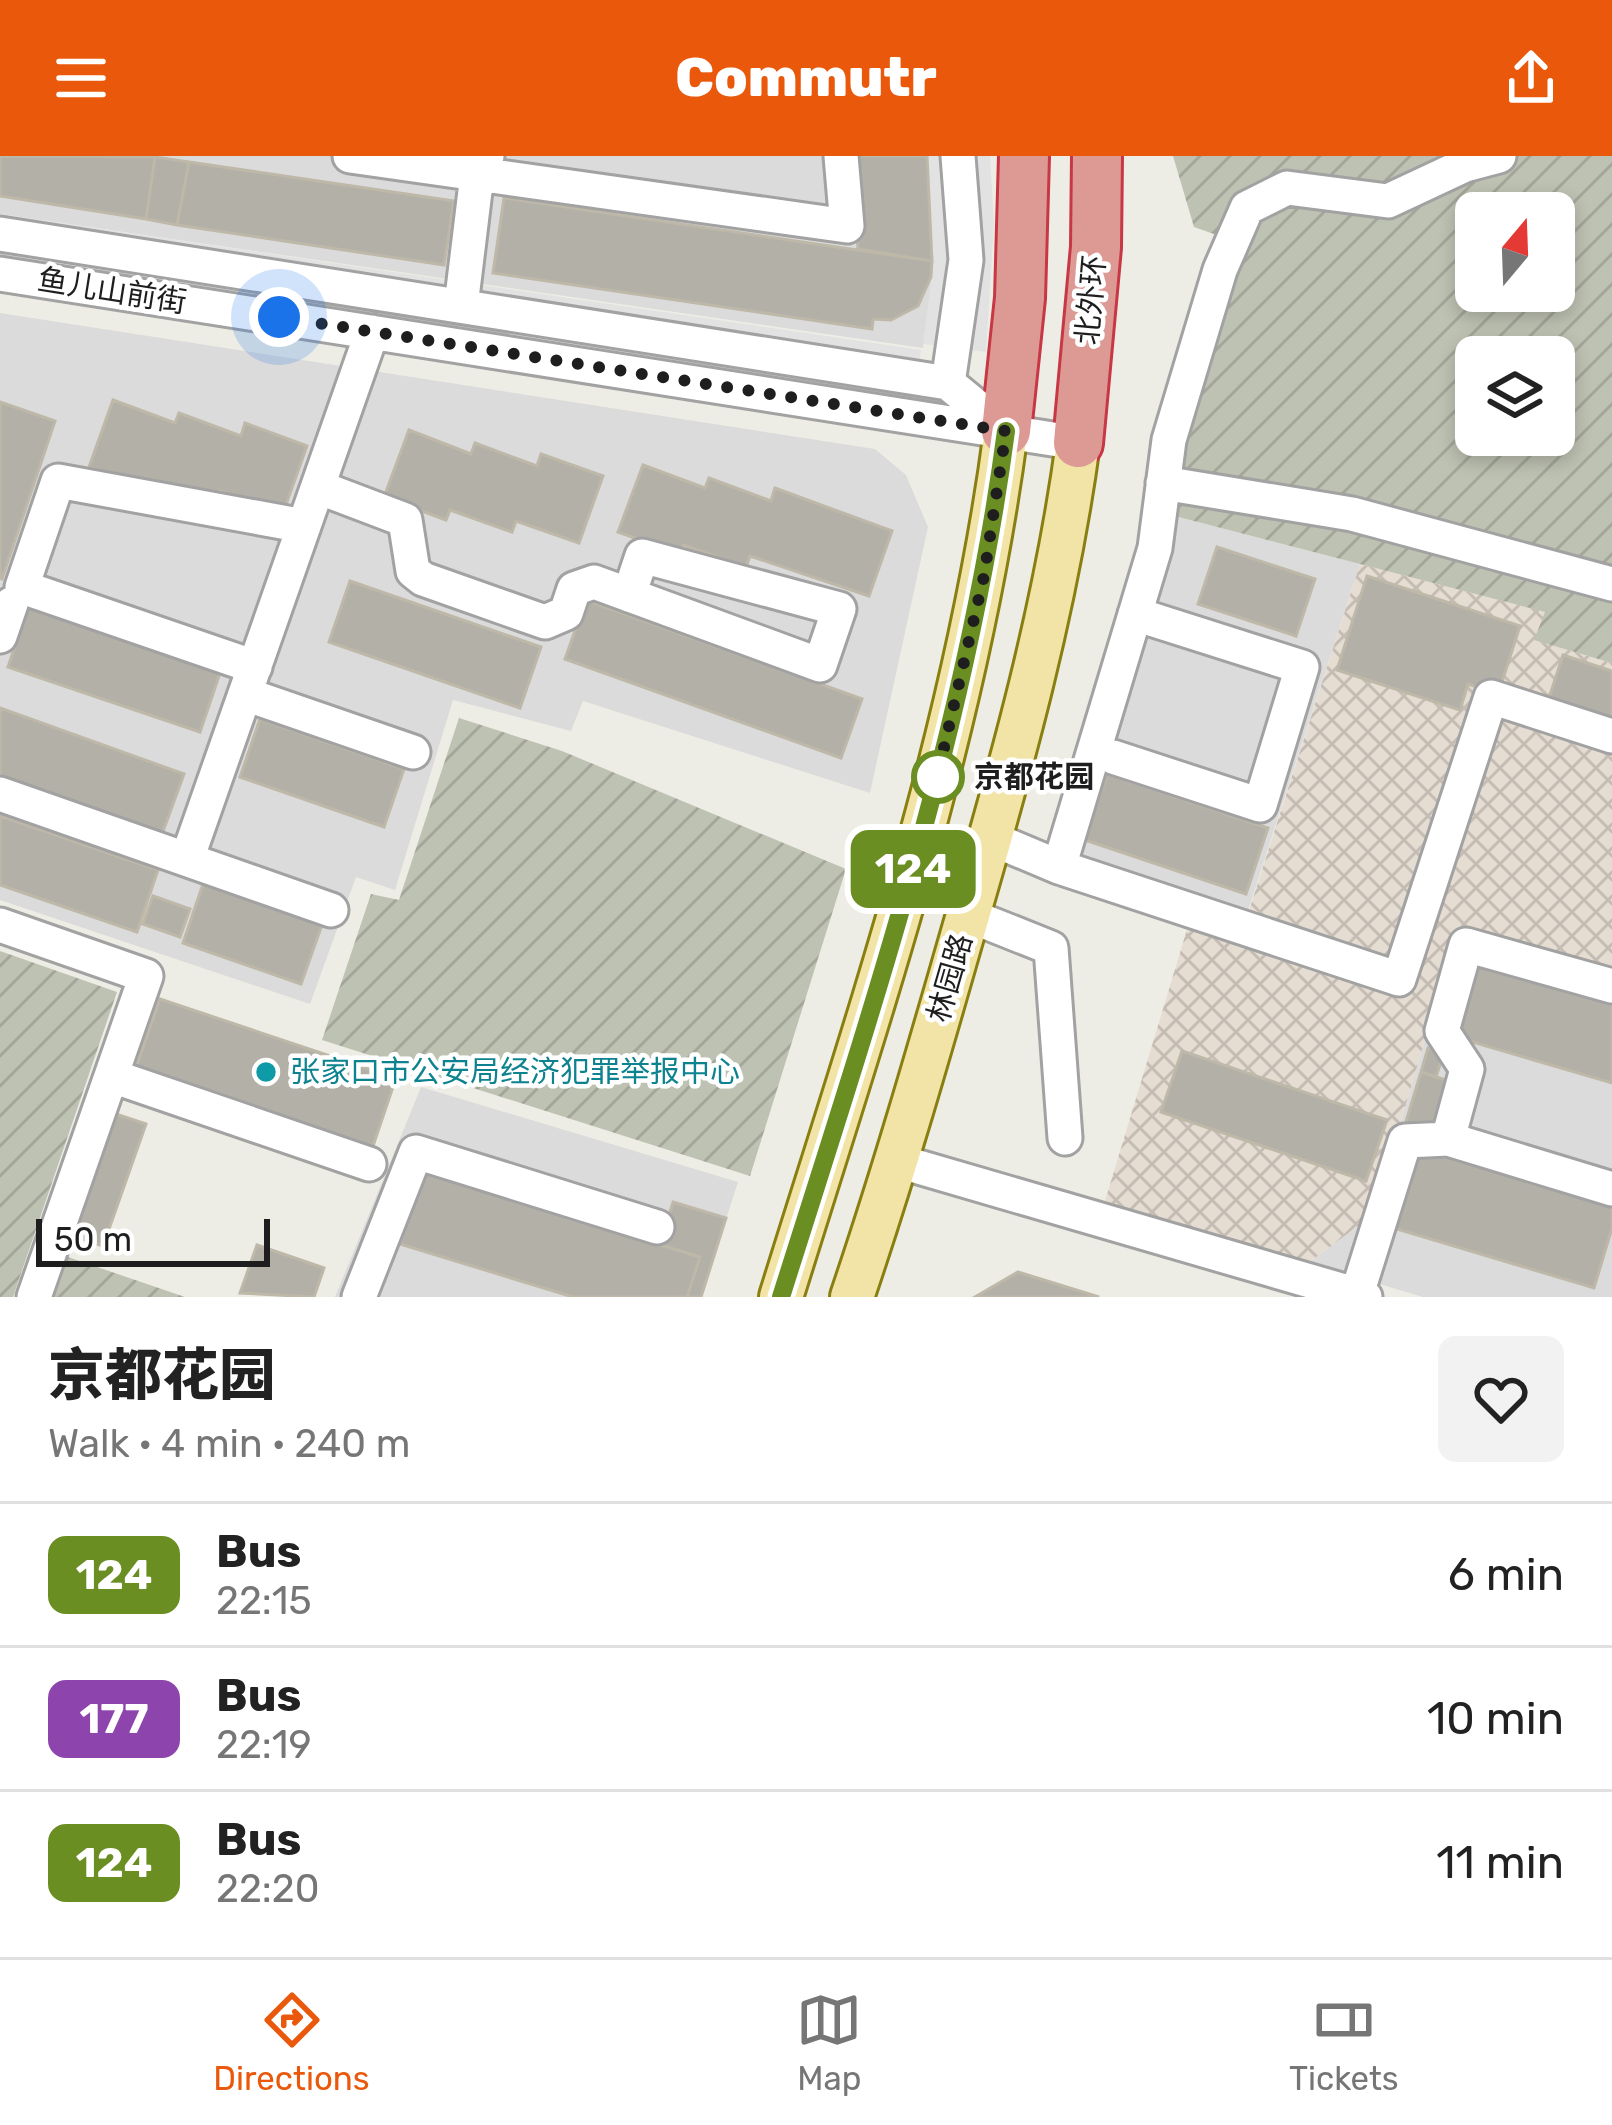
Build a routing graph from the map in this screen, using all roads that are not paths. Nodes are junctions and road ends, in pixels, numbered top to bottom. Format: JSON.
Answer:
{"nodes":[{"id":1,"x":350,"y":156,"type":"edge"},
{"id":2,"x":841,"y":156,"type":"edge"},
{"id":3,"x":958,"y":156,"type":"edge"},
{"id":4,"x":1024,"y":156,"type":"edge"},
{"id":5,"x":1097,"y":156,"type":"edge"},
{"id":6,"x":1499,"y":156,"type":"edge"},
{"id":7,"x":484,"y":164,"type":"edge"},
{"id":8,"x":0,"y":234,"type":"edge"},
{"id":9,"x":0,"y":274,"type":"edge"},
{"id":10,"x":461,"y":306,"type":"junction"},
{"id":11,"x":373,"y":332,"type":"junction"},
{"id":12,"x":948,"y":382,"type":"junction"},
{"id":13,"x":1006,"y":431,"type":"junction"},
{"id":14,"x":1078,"y":443,"type":"junction"},
{"id":15,"x":1163,"y":483,"type":"junction"},
{"id":16,"x":318,"y":487,"type":"junction"},
{"id":17,"x":304,"y":526,"type":"junction"},
{"id":18,"x":1612,"y":584,"type":"edge"},
{"id":19,"x":629,"y":595,"type":"junction"},
{"id":20,"x":8,"y":607,"type":"edge"},
{"id":21,"x":1135,"y":614,"type":"junction"},
{"id":22,"x":250,"y":680,"type":"junction"},
{"id":23,"x":1612,"y":736,"type":"edge"},
{"id":24,"x":413,"y":752,"type":"dead end"},
{"id":25,"x":1113,"y":757,"type":"dead end"},
{"id":26,"x":0,"y":794,"type":"edge"},
{"id":27,"x":990,"y":838,"type":"junction"},
{"id":28,"x":187,"y":859,"type":"junction"},
{"id":29,"x":1059,"y":867,"type":"junction"},
{"id":30,"x":331,"y":910,"type":"dead end"},
{"id":31,"x":968,"y":915,"type":"junction"},
{"id":32,"x":0,"y":925,"type":"edge"},
{"id":33,"x":1612,"y":986,"type":"edge"},
{"id":34,"x":112,"y":1076,"type":"junction"},
{"id":35,"x":1065,"y":1138,"type":"dead end"},
{"id":36,"x":1448,"y":1139,"type":"junction"},
{"id":37,"x":898,"y":1161,"type":"junction"},
{"id":38,"x":370,"y":1164,"type":"dead end"},
{"id":39,"x":1612,"y":1189,"type":"edge"},
{"id":40,"x":657,"y":1227,"type":"dead end"},
{"id":41,"x":1361,"y":1296,"type":"edge"},
{"id":42,"x":34,"y":1297,"type":"edge"},
{"id":43,"x":359,"y":1297,"type":"edge"},
{"id":44,"x":781,"y":1297,"type":"edge"},
{"id":45,"x":852,"y":1297,"type":"edge"}],
"edges":[{"from":1,"to":7,"type":"street"},
{"from":2,"to":7,"type":"street"},
{"from":3,"to":12,"type":"street"},
{"from":4,"to":13,"type":"highway"},
{"from":5,"to":14,"type":"highway","name":"北外环"},
{"from":6,"to":15,"type":"street"},
{"from":7,"to":10,"type":"street"},
{"from":8,"to":10,"type":"street"},
{"from":9,"to":11,"type":"street","name":"鱼儿山前街"},
{"from":10,"to":12,"type":"street"},
{"from":11,"to":13,"type":"street","name":"鱼儿山前街"},
{"from":11,"to":16,"type":"street"},
{"from":12,"to":13,"type":"street"},
{"from":13,"to":14,"type":"street","name":"鱼儿山前街"},
{"from":13,"to":44,"type":"main road"},
{"from":14,"to":27,"type":"main road","name":"林园路"},
{"from":15,"to":18,"type":"street"},
{"from":15,"to":21,"type":"street"},
{"from":16,"to":17,"type":"street"},
{"from":16,"to":19,"type":"street"},
{"from":17,"to":20,"type":"street"},
{"from":17,"to":22,"type":"street"},
{"from":19,"to":19,"type":"street"},
{"from":20,"to":22,"type":"street"},
{"from":21,"to":25,"type":"street"},
{"from":21,"to":29,"type":"street"},
{"from":22,"to":24,"type":"street"},
{"from":22,"to":28,"type":"street"},
{"from":23,"to":29,"type":"street"},
{"from":26,"to":28,"type":"street"},
{"from":27,"to":29,"type":"street"},
{"from":27,"to":31,"type":"main road","name":"林园路"},
{"from":28,"to":30,"type":"street"},
{"from":31,"to":35,"type":"street"},
{"from":31,"to":37,"type":"main road","name":"林园路"},
{"from":32,"to":34,"type":"street"},
{"from":33,"to":36,"type":"street"},
{"from":34,"to":38,"type":"street"},
{"from":34,"to":42,"type":"street"},
{"from":36,"to":39,"type":"street"},
{"from":36,"to":41,"type":"street"},
{"from":37,"to":41,"type":"street"},
{"from":37,"to":45,"type":"main road","name":"林园路"},
{"from":40,"to":43,"type":"street"}]}
